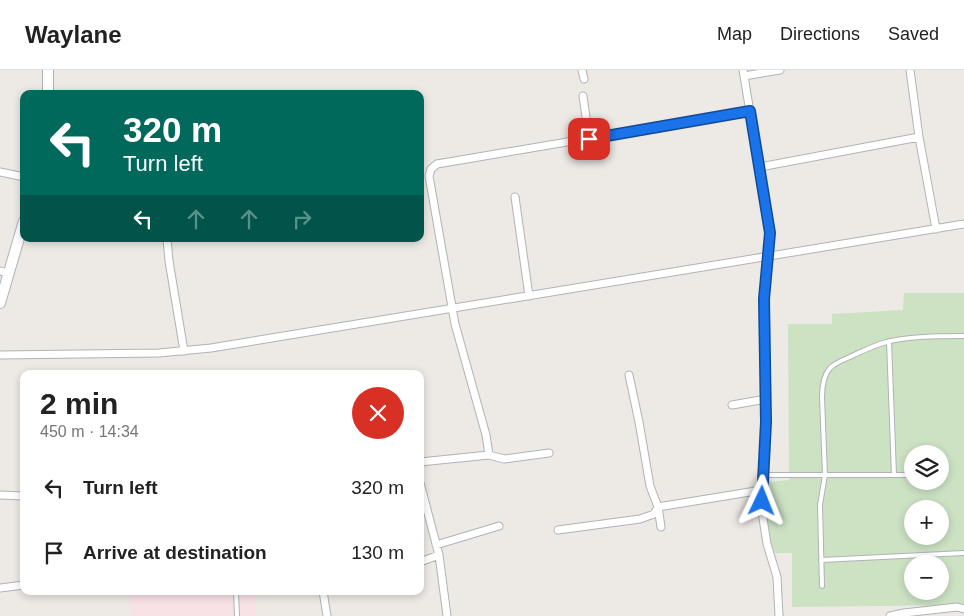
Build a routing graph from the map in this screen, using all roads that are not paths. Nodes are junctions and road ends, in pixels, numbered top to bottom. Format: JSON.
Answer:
{"nodes":[{"id":1,"x":48,"y":70,"type":"edge"},
{"id":2,"x":582,"y":70,"type":"edge"},
{"id":3,"x":780,"y":70,"type":"edge"},
{"id":4,"x":910,"y":70,"type":"edge"},
{"id":5,"x":744,"y":73,"type":"edge"},
{"id":6,"x":584,"y":79,"type":"dead end"},
{"id":7,"x":48,"y":90,"type":"edge"},
{"id":8,"x":582,"y":96,"type":"dead end"},
{"id":9,"x":750,"y":111,"type":"junction"},
{"id":10,"x":919,"y":137,"type":"junction"},
{"id":11,"x":589,"y":139,"type":"junction"},
{"id":12,"x":760,"y":166,"type":"junction"},
{"id":13,"x":0,"y":172,"type":"edge"},
{"id":14,"x":20,"y":176,"type":"edge"},
{"id":15,"x":515,"y":197,"type":"dead end"},
{"id":16,"x":964,"y":224,"type":"edge"},
{"id":17,"x":936,"y":228,"type":"junction"},
{"id":18,"x":20,"y":231,"type":"edge"},
{"id":19,"x":167,"y":242,"type":"edge"},
{"id":20,"x":767,"y":256,"type":"junction"},
{"id":21,"x":4,"y":272,"type":"edge"},
{"id":22,"x":530,"y":296,"type":"junction"},
{"id":23,"x":0,"y":303,"type":"edge"},
{"id":24,"x":452,"y":309,"type":"junction"},
{"id":25,"x":964,"y":336,"type":"edge"},
{"id":26,"x":889,"y":342,"type":"junction"},
{"id":27,"x":184,"y":351,"type":"junction"},
{"id":28,"x":0,"y":355,"type":"edge"},
{"id":29,"x":629,"y":375,"type":"dead end"},
{"id":30,"x":766,"y":399,"type":"junction"},
{"id":31,"x":732,"y":405,"type":"dead end"},
{"id":32,"x":549,"y":453,"type":"dead end"},
{"id":33,"x":488,"y":455,"type":"junction"},
{"id":34,"x":424,"y":462,"type":"edge"},
{"id":35,"x":763,"y":475,"type":"junction"},
{"id":36,"x":825,"y":475,"type":"junction"},
{"id":37,"x":894,"y":475,"type":"junction"},
{"id":38,"x":904,"y":475,"type":"edge"},
{"id":39,"x":762,"y":490,"type":"junction"},
{"id":40,"x":0,"y":495,"type":"edge"},
{"id":41,"x":20,"y":496,"type":"edge"},
{"id":42,"x":424,"y":498,"type":"edge"},
{"id":43,"x":658,"y":507,"type":"junction"},
{"id":44,"x":499,"y":526,"type":"dead end"},
{"id":45,"x":661,"y":527,"type":"dead end"},
{"id":46,"x":558,"y":530,"type":"dead end"},
{"id":47,"x":436,"y":545,"type":"junction"},
{"id":48,"x":964,"y":553,"type":"edge"},
{"id":49,"x":438,"y":556,"type":"junction"},
{"id":50,"x":821,"y":560,"type":"junction"},
{"id":51,"x":424,"y":561,"type":"edge"},
{"id":52,"x":20,"y":586,"type":"edge"},
{"id":53,"x":822,"y":586,"type":"dead end"},
{"id":54,"x":0,"y":588,"type":"edge"},
{"id":55,"x":236,"y":595,"type":"edge"},
{"id":56,"x":324,"y":595,"type":"edge"},
{"id":57,"x":964,"y":610,"type":"edge"},
{"id":58,"x":237,"y":616,"type":"edge"},
{"id":59,"x":327,"y":616,"type":"edge"},
{"id":60,"x":447,"y":616,"type":"edge"},
{"id":61,"x":779,"y":616,"type":"edge"},
{"id":62,"x":890,"y":616,"type":"edge"}],
"edges":[{"from":1,"to":7,"type":"street"},
{"from":2,"to":6,"type":"street"},
{"from":3,"to":5,"type":"street"},
{"from":4,"to":10,"type":"street"},
{"from":5,"to":9,"type":"street"},
{"from":8,"to":11,"type":"street"},
{"from":9,"to":11,"type":"street"},
{"from":9,"to":12,"type":"street"},
{"from":10,"to":12,"type":"street"},
{"from":10,"to":17,"type":"street"},
{"from":11,"to":24,"type":"street"},
{"from":12,"to":20,"type":"street"},
{"from":13,"to":14,"type":"street"},
{"from":15,"to":22,"type":"street"},
{"from":16,"to":17,"type":"street"},
{"from":17,"to":20,"type":"street"},
{"from":18,"to":21,"type":"street"},
{"from":19,"to":27,"type":"street"},
{"from":20,"to":22,"type":"street"},
{"from":20,"to":30,"type":"street"},
{"from":21,"to":23,"type":"street"},
{"from":22,"to":24,"type":"street"},
{"from":24,"to":27,"type":"street"},
{"from":24,"to":33,"type":"street"},
{"from":25,"to":26,"type":"lane"},
{"from":26,"to":36,"type":"lane"},
{"from":26,"to":37,"type":"lane"},
{"from":27,"to":28,"type":"street"},
{"from":29,"to":43,"type":"street"},
{"from":30,"to":31,"type":"street"},
{"from":30,"to":35,"type":"street"},
{"from":32,"to":33,"type":"street"},
{"from":33,"to":34,"type":"street"},
{"from":35,"to":36,"type":"lane"},
{"from":35,"to":39,"type":"street"},
{"from":36,"to":37,"type":"lane"},
{"from":36,"to":50,"type":"lane"},
{"from":37,"to":38,"type":"lane"},
{"from":39,"to":43,"type":"street"},
{"from":39,"to":61,"type":"street"},
{"from":40,"to":41,"type":"street"},
{"from":42,"to":47,"type":"street"},
{"from":43,"to":45,"type":"street"},
{"from":43,"to":46,"type":"street"},
{"from":44,"to":47,"type":"street"},
{"from":47,"to":49,"type":"street"},
{"from":48,"to":50,"type":"lane"},
{"from":49,"to":51,"type":"street"},
{"from":49,"to":60,"type":"street"},
{"from":50,"to":53,"type":"lane"},
{"from":52,"to":54,"type":"street"},
{"from":55,"to":58,"type":"lane"},
{"from":56,"to":59,"type":"street"},
{"from":57,"to":62,"type":"street"}]}
